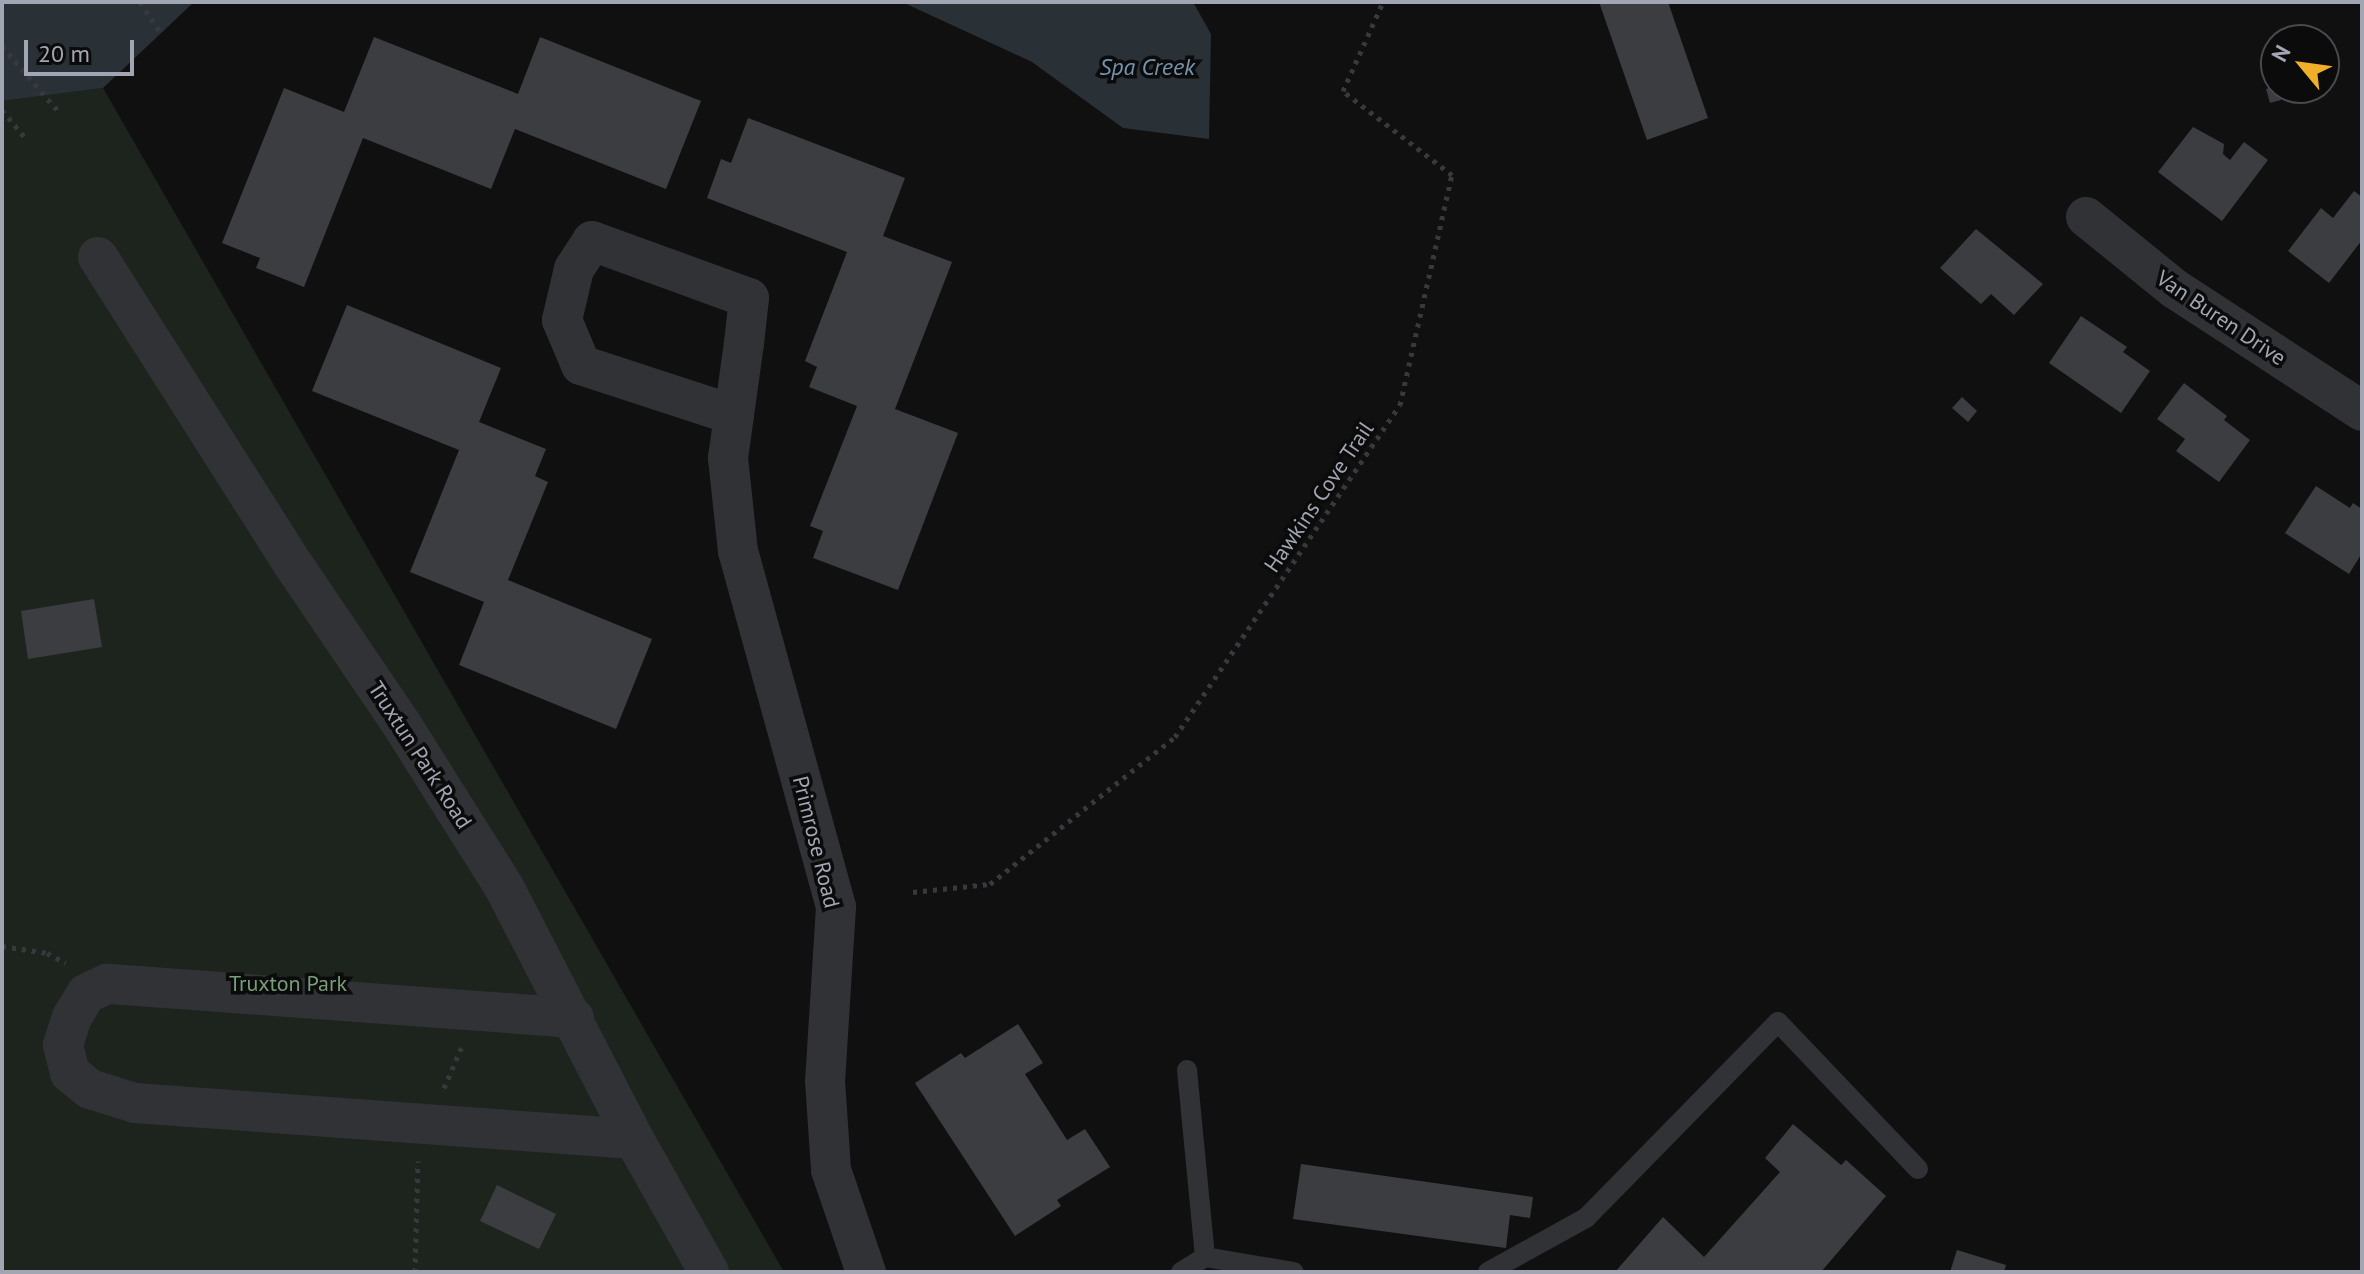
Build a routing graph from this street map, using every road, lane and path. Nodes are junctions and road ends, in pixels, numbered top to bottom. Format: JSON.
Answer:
{"nodes":[{"id":1,"x":140,"y":2,"type":"edge"},
{"id":2,"x":1383,"y":2,"type":"edge"},
{"id":3,"x":160,"y":32,"type":"dead end"},
{"id":4,"x":2,"y":46,"type":"edge"},
{"id":5,"x":2,"y":110,"type":"edge"},
{"id":6,"x":58,"y":111,"type":"dead end"},
{"id":7,"x":25,"y":137,"type":"dead end"},
{"id":8,"x":2086,"y":217,"type":"dead end"},
{"id":9,"x":98,"y":257,"type":"dead end"},
{"id":10,"x":2357,"y":398,"type":"edge"},
{"id":11,"x":734,"y":415,"type":"junction"},
{"id":12,"x":913,"y":892,"type":"dead end"},
{"id":13,"x":2,"y":946,"type":"edge"},
{"id":14,"x":107,"y":984,"type":"junction"},
{"id":15,"x":574,"y":1018,"type":"junction"},
{"id":16,"x":1187,"y":1070,"type":"dead end"},
{"id":17,"x":634,"y":1139,"type":"junction"},
{"id":18,"x":1918,"y":1169,"type":"dead end"},
{"id":19,"x":1205,"y":1257,"type":"junction"},
{"id":20,"x":709,"y":1272,"type":"edge"},
{"id":21,"x":866,"y":1272,"type":"edge"},
{"id":22,"x":1181,"y":1272,"type":"edge"},
{"id":23,"x":1294,"y":1272,"type":"edge"},
{"id":24,"x":1488,"y":1272,"type":"edge"}],
"edges":[{"from":1,"to":3,"type":"path"},
{"from":2,"to":12,"type":"path","name":"Hawkins Cove Trail"},
{"from":4,"to":6,"type":"path"},
{"from":5,"to":7,"type":"path"},
{"from":8,"to":10,"type":"street","name":"Van Buren Drive"},
{"from":9,"to":15,"type":"street","name":"Truxtun Park Road"},
{"from":11,"to":11,"type":"street","name":"Primrose Road"},
{"from":11,"to":21,"type":"street","name":"Primrose Road"},
{"from":13,"to":14,"type":"path"},
{"from":14,"to":15,"type":"street"},
{"from":14,"to":17,"type":"street"},
{"from":15,"to":17,"type":"street","name":"Truxtun Park Road"},
{"from":16,"to":19,"type":"lane"},
{"from":17,"to":20,"type":"street","name":"Truxtun Park Road"},
{"from":18,"to":24,"type":"lane"},
{"from":19,"to":22,"type":"lane"},
{"from":19,"to":23,"type":"lane"}]}
